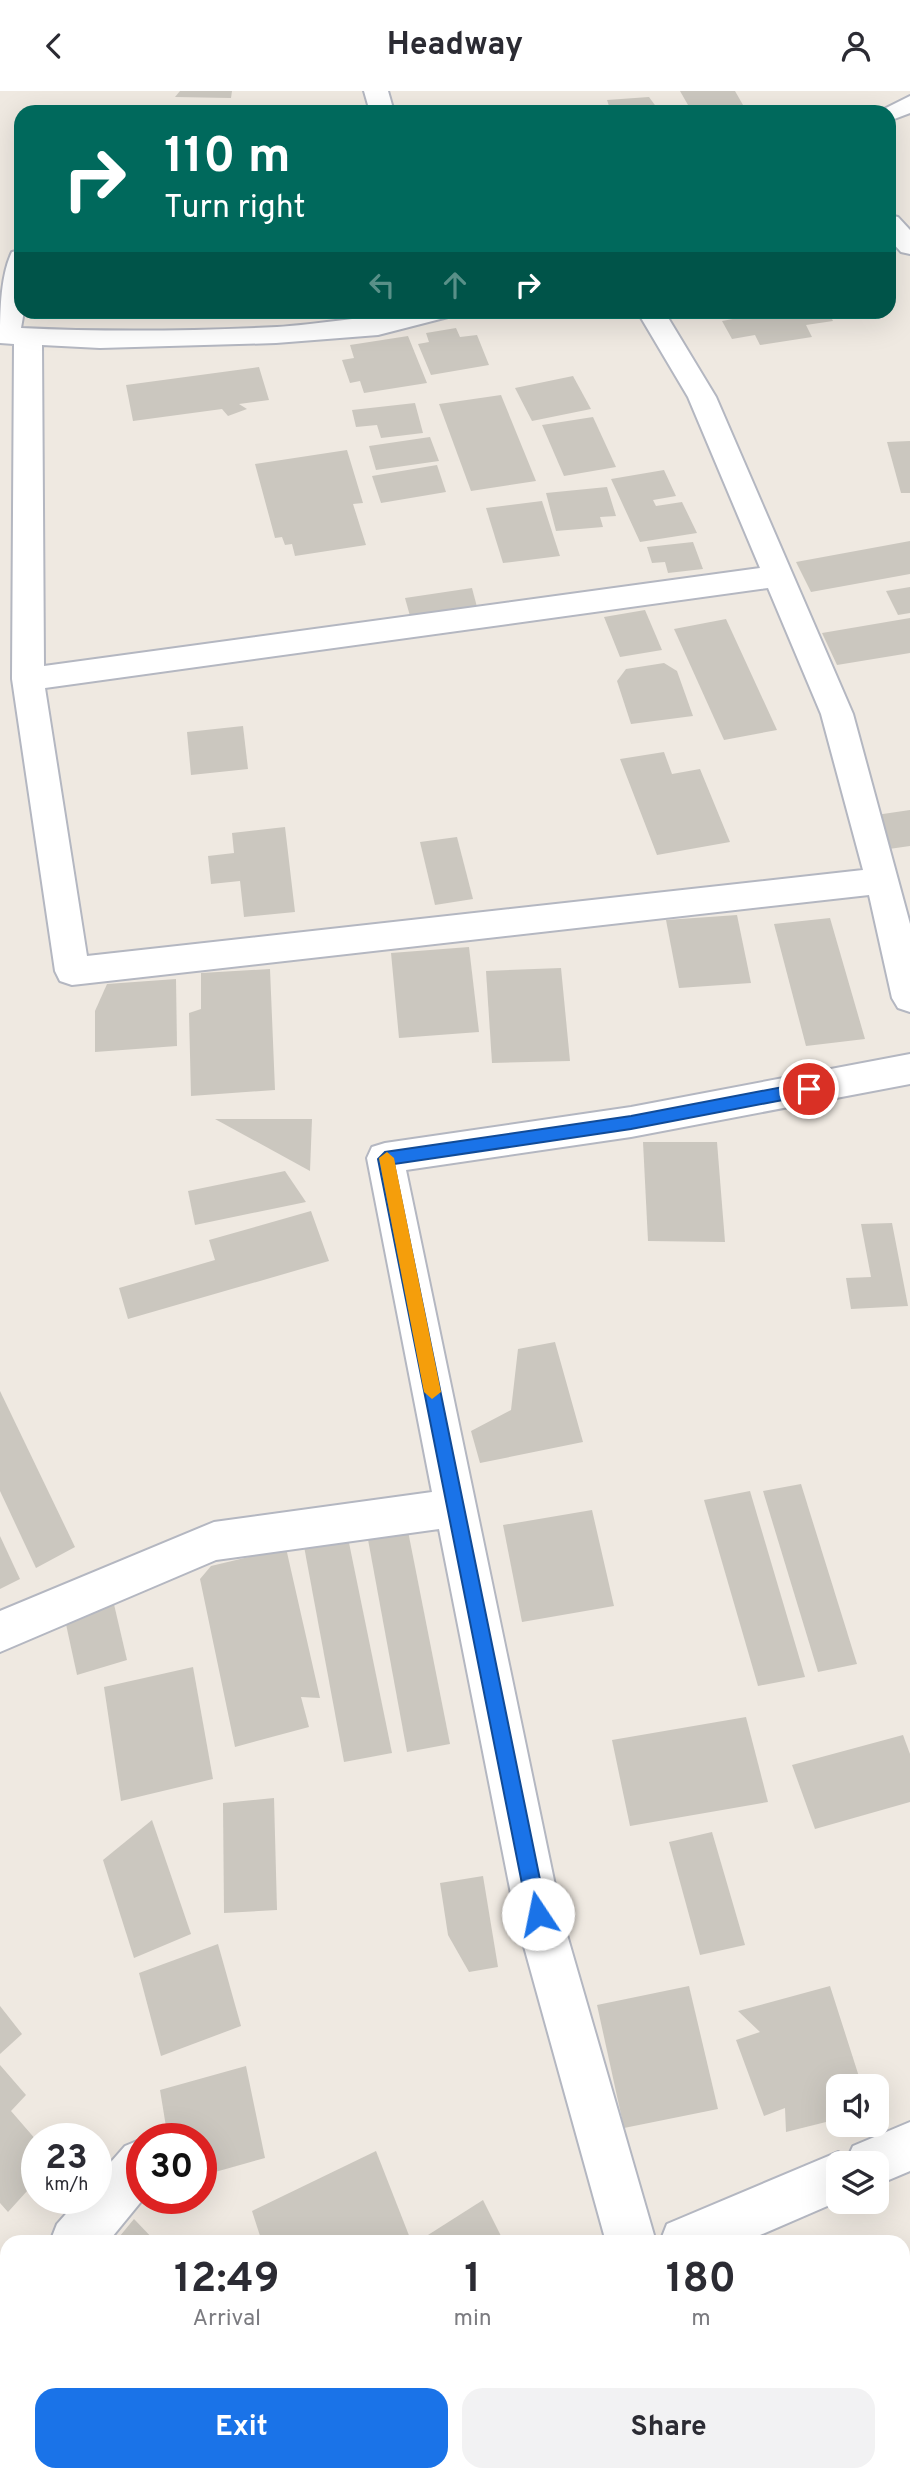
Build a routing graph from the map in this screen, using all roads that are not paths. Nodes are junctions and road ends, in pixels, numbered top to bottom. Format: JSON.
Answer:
{"nodes":[{"id":1,"x":896,"y":231,"type":"edge"},
{"id":2,"x":910,"y":246,"type":"edge"},
{"id":3,"x":14,"y":313,"type":"edge"},
{"id":4,"x":408,"y":319,"type":"edge"},
{"id":5,"x":655,"y":319,"type":"edge"},
{"id":6,"x":11,"y":336,"type":"edge"},
{"id":7,"x":778,"y":576,"type":"junction"},
{"id":8,"x":28,"y":679,"type":"junction"},
{"id":9,"x":883,"y":881,"type":"junction"},
{"id":10,"x":910,"y":998,"type":"edge"},
{"id":11,"x":910,"y":1069,"type":"edge"},
{"id":12,"x":456,"y":1508,"type":"junction"},
{"id":13,"x":0,"y":1632,"type":"edge"},
{"id":14,"x":910,"y":2146,"type":"edge"},
{"id":15,"x":889,"y":2155,"type":"edge"},
{"id":16,"x":826,"y":2181,"type":"edge"},
{"id":17,"x":126,"y":2182,"type":"edge"},
{"id":18,"x":81,"y":2235,"type":"edge"},
{"id":19,"x":629,"y":2235,"type":"edge"},
{"id":20,"x":701,"y":2235,"type":"edge"}],
"edges":[{"from":1,"to":2,"type":"street"},
{"from":3,"to":6,"type":"street"},
{"from":4,"to":6,"type":"street"},
{"from":5,"to":7,"type":"street"},
{"from":6,"to":8,"type":"street"},
{"from":7,"to":8,"type":"street"},
{"from":7,"to":9,"type":"street"},
{"from":8,"to":9,"type":"street"},
{"from":9,"to":10,"type":"street"},
{"from":11,"to":12,"type":"street"},
{"from":12,"to":13,"type":"street"},
{"from":12,"to":19,"type":"street"},
{"from":14,"to":15,"type":"street"},
{"from":16,"to":20,"type":"street"},
{"from":17,"to":18,"type":"street"}]}
